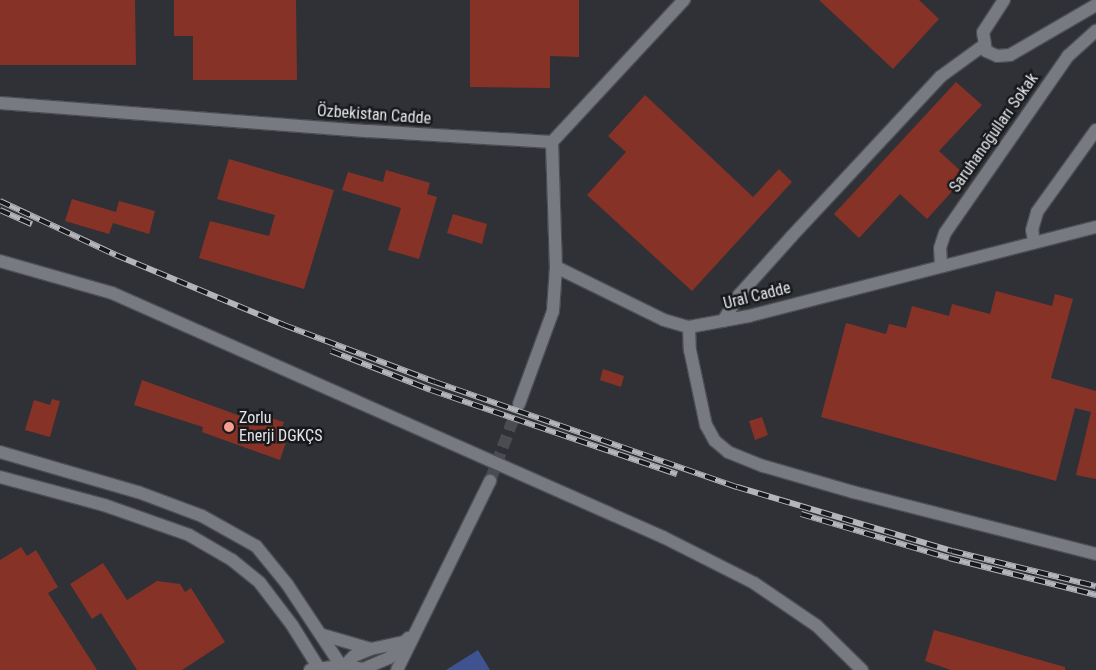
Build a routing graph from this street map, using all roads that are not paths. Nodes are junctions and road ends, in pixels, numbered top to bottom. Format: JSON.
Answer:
{"nodes":[{"id":1,"x":684,"y":0,"type":"edge"},
{"id":2,"x":1004,"y":0,"type":"edge"},
{"id":3,"x":1096,"y":5,"type":"edge"},
{"id":4,"x":1096,"y":32,"type":"edge"},
{"id":5,"x":984,"y":45,"type":"junction"},
{"id":6,"x":0,"y":103,"type":"edge"},
{"id":7,"x":1096,"y":130,"type":"edge"},
{"id":8,"x":552,"y":142,"type":"junction"},
{"id":9,"x":1096,"y":227,"type":"edge"},
{"id":10,"x":1034,"y":242,"type":"junction"},
{"id":11,"x":0,"y":261,"type":"edge"},
{"id":12,"x":941,"y":265,"type":"junction"},
{"id":13,"x":556,"y":267,"type":"junction"},
{"id":14,"x":723,"y":322,"type":"junction"},
{"id":15,"x":690,"y":327,"type":"junction"},
{"id":16,"x":519,"y":404,"type":"tunnel mouth"},
{"id":17,"x":0,"y":452,"type":"edge"},
{"id":18,"x":0,"y":477,"type":"edge"},
{"id":19,"x":490,"y":480,"type":"tunnel mouth"},
{"id":20,"x":1096,"y":554,"type":"edge"},
{"id":21,"x":416,"y":632,"type":"junction"},
{"id":22,"x":323,"y":635,"type":"junction"},
{"id":23,"x":404,"y":642,"type":"junction"},
{"id":24,"x":371,"y":649,"type":"junction"},
{"id":25,"x":343,"y":667,"type":"edge"},
{"id":26,"x":316,"y":669,"type":"edge"},
{"id":27,"x":397,"y":670,"type":"edge"},
{"id":28,"x":862,"y":670,"type":"edge"}],
"edges":[{"from":1,"to":8,"type":"street"},
{"from":2,"to":5,"type":"street"},
{"from":3,"to":5,"type":"street"},
{"from":4,"to":12,"type":"street","name":"Saruhanoğulları Sokak"},
{"from":5,"to":14,"type":"street"},
{"from":6,"to":8,"type":"street","name":"Özbekistan Cadde"},
{"from":7,"to":10,"type":"street"},
{"from":8,"to":13,"type":"street"},
{"from":9,"to":10,"type":"street","name":"Ural Cadde"},
{"from":10,"to":12,"type":"street","name":"Ural Cadde"},
{"from":11,"to":28,"type":"street"},
{"from":12,"to":14,"type":"street","name":"Ural Cadde"},
{"from":13,"to":15,"type":"street","name":"Ural Cadde"},
{"from":13,"to":16,"type":"street"},
{"from":14,"to":15,"type":"street","name":"Ural Cadde"},
{"from":15,"to":20,"type":"street"},
{"from":17,"to":22,"type":"street"},
{"from":18,"to":26,"type":"street"},
{"from":19,"to":21,"type":"street"},
{"from":21,"to":23,"type":"street"},
{"from":21,"to":27,"type":"street"},
{"from":22,"to":24,"type":"street"},
{"from":22,"to":25,"type":"street"},
{"from":23,"to":24,"type":"street"},
{"from":23,"to":25,"type":"street"},
{"from":24,"to":25,"type":"street"},
{"from":25,"to":26,"type":"street"}]}
